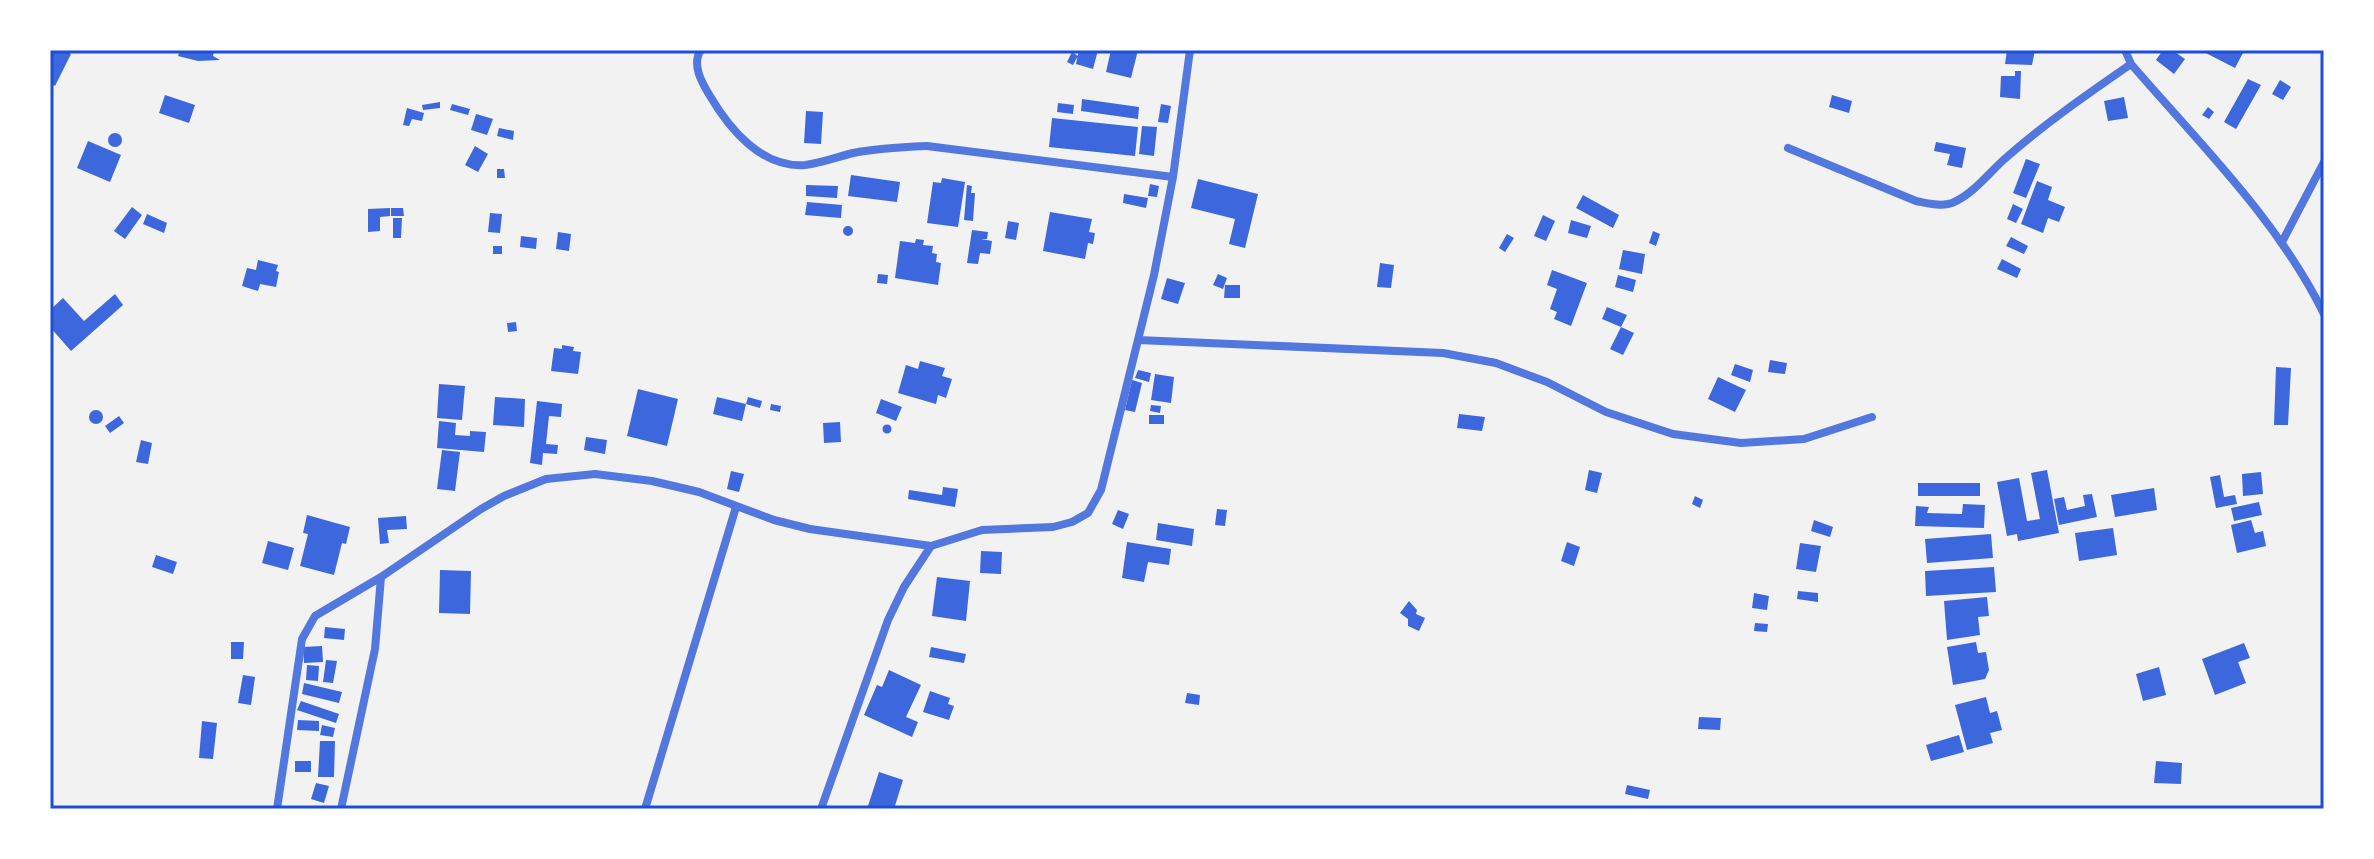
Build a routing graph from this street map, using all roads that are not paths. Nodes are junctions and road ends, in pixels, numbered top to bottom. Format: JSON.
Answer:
{"nodes":[{"id":1,"x":701,"y":50,"type":"edge"},
{"id":2,"x":1190,"y":50,"type":"edge"},
{"id":3,"x":2125,"y":50,"type":"edge"},
{"id":4,"x":2131,"y":64,"type":"junction"},
{"id":5,"x":1788,"y":148,"type":"dead end"},
{"id":6,"x":2324,"y":162,"type":"edge"},
{"id":7,"x":1173,"y":177,"type":"junction"},
{"id":8,"x":2282,"y":242,"type":"junction"},
{"id":9,"x":2324,"y":314,"type":"edge"},
{"id":10,"x":1138,"y":340,"type":"junction"},
{"id":11,"x":1872,"y":417,"type":"dead end"},
{"id":12,"x":736,"y":507,"type":"junction"},
{"id":13,"x":931,"y":546,"type":"junction"},
{"id":14,"x":381,"y":577,"type":"junction"},
{"id":15,"x":277,"y":809,"type":"edge"},
{"id":16,"x":341,"y":809,"type":"edge"},
{"id":17,"x":645,"y":809,"type":"edge"},
{"id":18,"x":821,"y":809,"type":"edge"}],
"edges":[{"from":1,"to":7,"type":"street"},
{"from":2,"to":7,"type":"street"},
{"from":3,"to":4,"type":"street"},
{"from":4,"to":5,"type":"street"},
{"from":4,"to":8,"type":"street"},
{"from":6,"to":8,"type":"street"},
{"from":7,"to":10,"type":"street"},
{"from":8,"to":9,"type":"street"},
{"from":10,"to":11,"type":"street"},
{"from":10,"to":13,"type":"street"},
{"from":12,"to":13,"type":"street"},
{"from":12,"to":14,"type":"street"},
{"from":12,"to":17,"type":"street"},
{"from":13,"to":18,"type":"street"},
{"from":14,"to":15,"type":"street"},
{"from":14,"to":16,"type":"street"}]}
